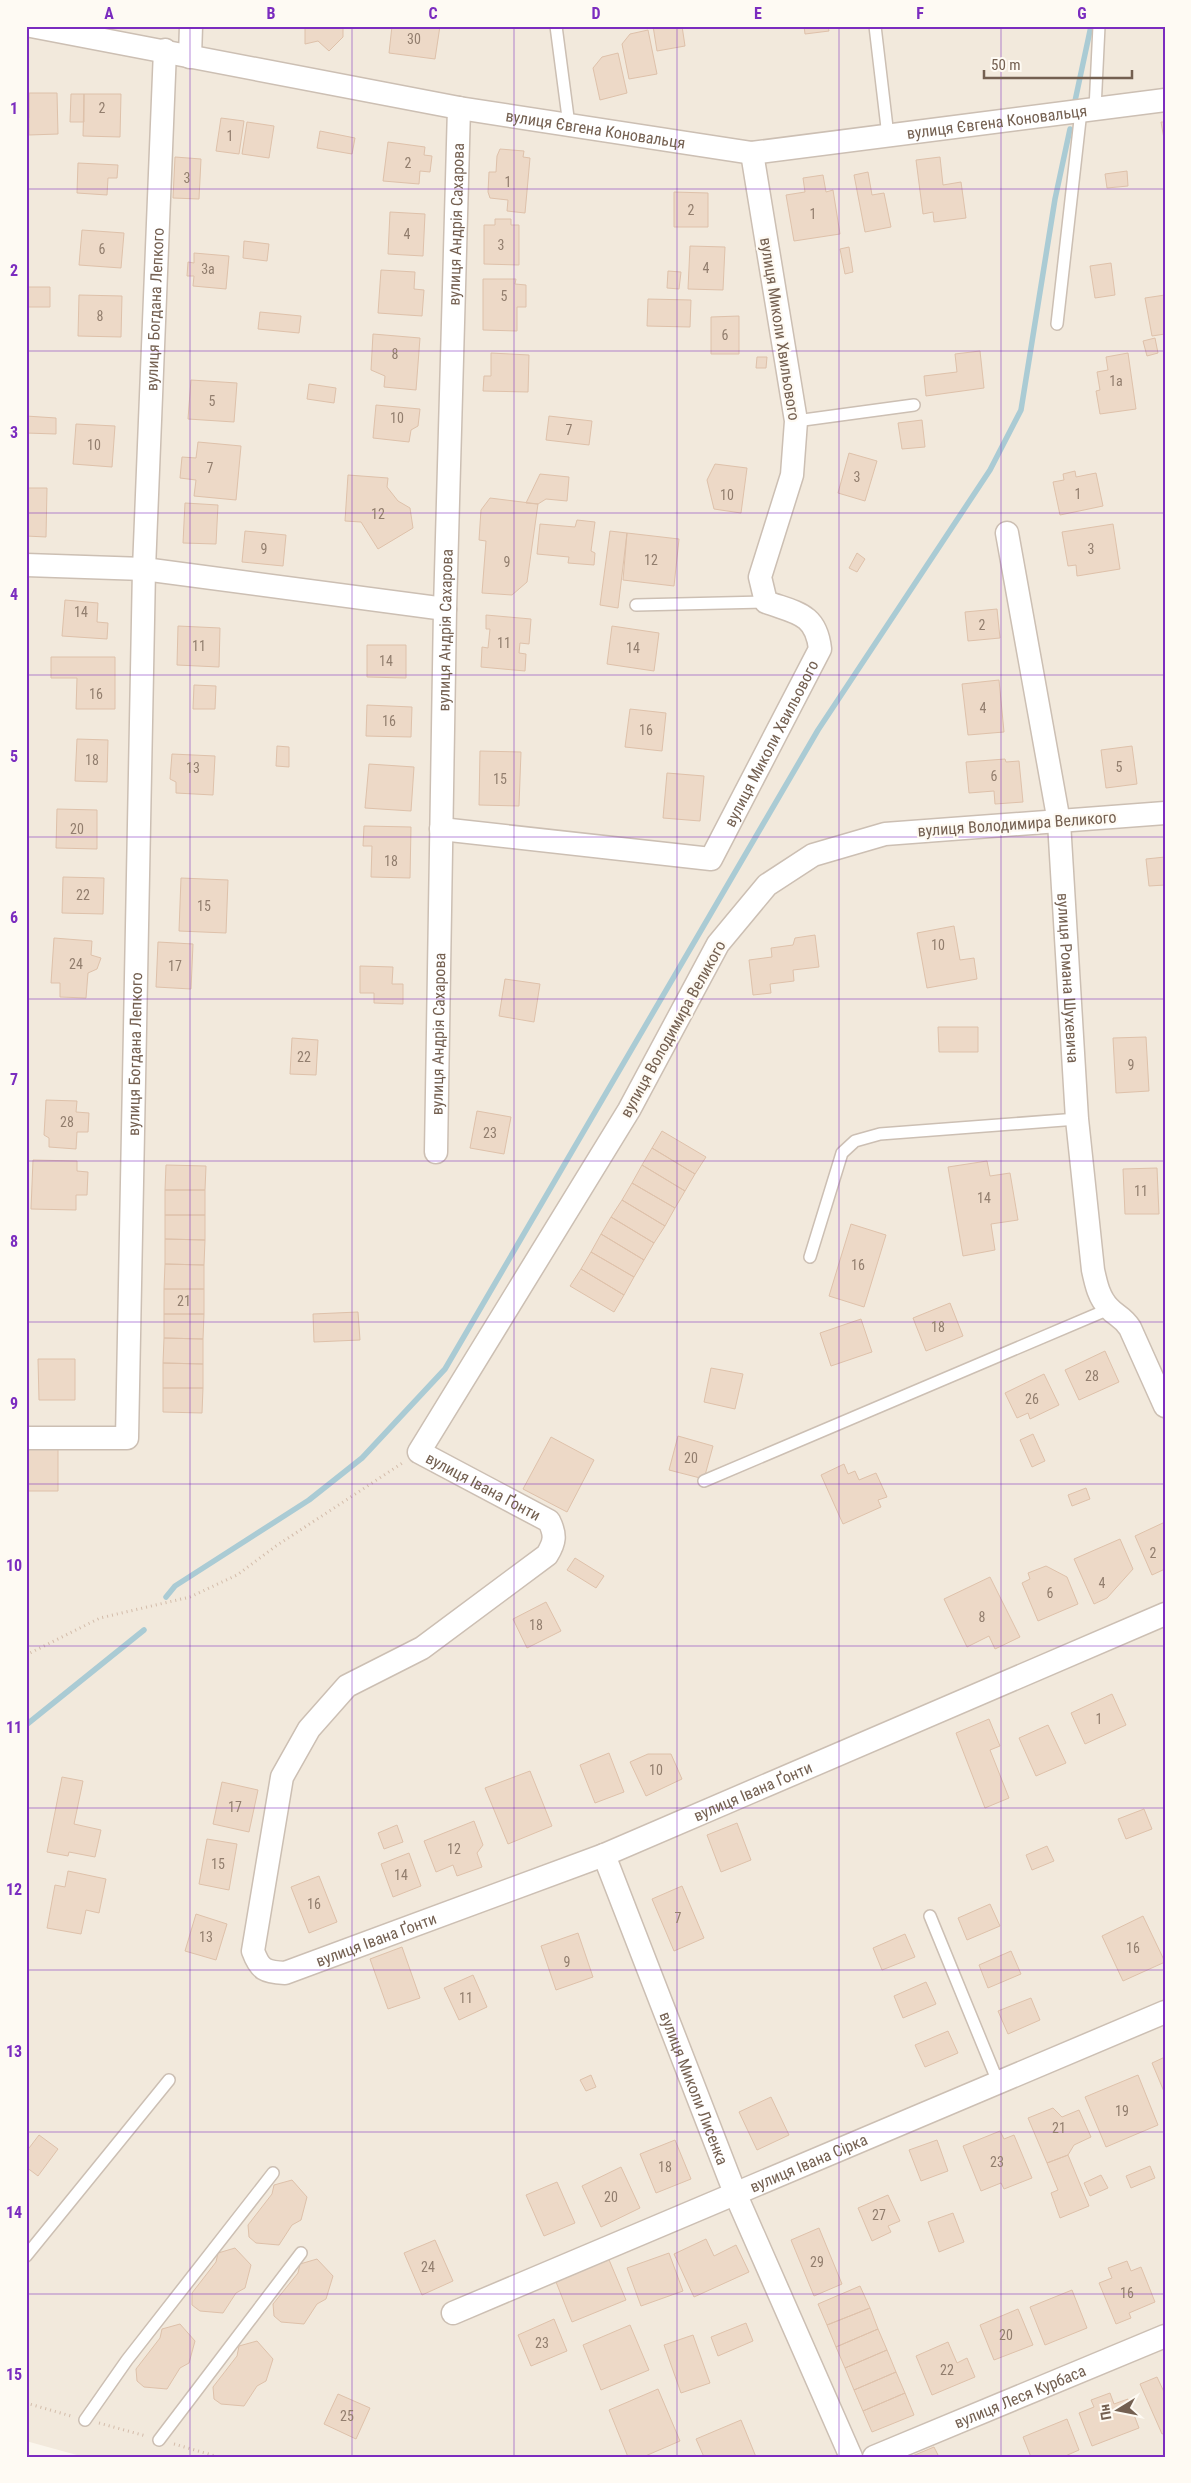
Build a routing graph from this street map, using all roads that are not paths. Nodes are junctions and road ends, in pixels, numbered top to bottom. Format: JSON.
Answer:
{"nodes":[{"id":1,"x":31,"y":26,"type":"edge"},
{"id":2,"x":191,"y":26,"type":"edge"},
{"id":3,"x":556,"y":26,"type":"edge"},
{"id":4,"x":875,"y":26,"type":"edge"},
{"id":5,"x":1099,"y":26,"type":"edge"},
{"id":6,"x":165,"y":50,"type":"junction"},
{"id":7,"x":190,"y":57,"type":"junction"},
{"id":8,"x":1165,"y":100,"type":"edge"},
{"id":9,"x":459,"y":108,"type":"junction"},
{"id":10,"x":1088,"y":110,"type":"junction"},
{"id":11,"x":569,"y":125,"type":"junction"},
{"id":12,"x":888,"y":136,"type":"junction"},
{"id":13,"x":752,"y":153,"type":"junction"},
{"id":14,"x":1058,"y":324,"type":"dead end"},
{"id":15,"x":914,"y":405,"type":"dead end"},
{"id":16,"x":796,"y":421,"type":"junction"},
{"id":17,"x":1007,"y":534,"type":"dead end"},
{"id":18,"x":26,"y":565,"type":"edge"},
{"id":19,"x":144,"y":569,"type":"junction"},
{"id":20,"x":766,"y":602,"type":"junction"},
{"id":21,"x":636,"y":604,"type":"dead end"},
{"id":22,"x":445,"y":610,"type":"junction"},
{"id":23,"x":1165,"y":812,"type":"edge"},
{"id":24,"x":1059,"y":822,"type":"junction"},
{"id":25,"x":441,"y":829,"type":"junction"},
{"id":26,"x":1077,"y":1119,"type":"junction"},
{"id":27,"x":436,"y":1152,"type":"dead end"},
{"id":28,"x":810,"y":1257,"type":"dead end"},
{"id":29,"x":1110,"y":1309,"type":"junction"},
{"id":30,"x":1165,"y":1406,"type":"edge"},
{"id":31,"x":26,"y":1438,"type":"edge"},
{"id":32,"x":419,"y":1452,"type":"joint"},
{"id":33,"x":704,"y":1481,"type":"dead end"},
{"id":34,"x":1165,"y":1614,"type":"edge"},
{"id":35,"x":604,"y":1855,"type":"junction"},
{"id":36,"x":930,"y":1916,"type":"dead end"},
{"id":37,"x":1165,"y":2012,"type":"edge"},
{"id":38,"x":169,"y":2080,"type":"dead end"},
{"id":39,"x":998,"y":2082,"type":"junction"},
{"id":40,"x":273,"y":2173,"type":"dead end"},
{"id":41,"x":735,"y":2193,"type":"junction"},
{"id":42,"x":301,"y":2253,"type":"dead end"},
{"id":43,"x":26,"y":2256,"type":"edge"},
{"id":44,"x":453,"y":2313,"type":"dead end"},
{"id":45,"x":1165,"y":2336,"type":"edge"},
{"id":46,"x":85,"y":2420,"type":"road end"},
{"id":47,"x":159,"y":2440,"type":"road end"},
{"id":48,"x":851,"y":2457,"type":"edge"},
{"id":49,"x":874,"y":2457,"type":"edge"}],
"edges":[{"from":1,"to":6,"type":"street","name":"вулиця Євгена Коновальця"},
{"from":2,"to":7,"type":"street"},
{"from":3,"to":11,"type":"lane"},
{"from":4,"to":12,"type":"lane"},
{"from":5,"to":10,"type":"lane"},
{"from":6,"to":7,"type":"street","name":"вулиця Євгена Коновальця"},
{"from":6,"to":19,"type":"street","name":"вулиця Богдана Лепкого"},
{"from":7,"to":9,"type":"street","name":"вулиця Євгена Коновальця"},
{"from":8,"to":10,"type":"street","name":"вулиця Євгена Коновальця"},
{"from":9,"to":11,"type":"street","name":"вулиця Євгена Коновальця"},
{"from":9,"to":22,"type":"street","name":"вулиця Андрія Сахарова"},
{"from":10,"to":12,"type":"street","name":"вулиця Євгена Коновальця"},
{"from":10,"to":14,"type":"lane"},
{"from":11,"to":13,"type":"street","name":"вулиця Євгена Коновальця"},
{"from":12,"to":13,"type":"street","name":"вулиця Євгена Коновальця"},
{"from":13,"to":16,"type":"street","name":"вулиця Миколи Хвильового"},
{"from":15,"to":16,"type":"lane"},
{"from":16,"to":20,"type":"street","name":"вулиця Миколи Хвильового"},
{"from":17,"to":24,"type":"street","name":"вулиця Романа Шухевича"},
{"from":18,"to":19,"type":"street"},
{"from":19,"to":22,"type":"street"},
{"from":19,"to":31,"type":"street","name":"вулиця Богдана Лепкого"},
{"from":20,"to":21,"type":"lane"},
{"from":20,"to":25,"type":"street","name":"вулиця Миколи Хвильового"},
{"from":22,"to":25,"type":"street","name":"вулиця Андрія Сахарова"},
{"from":23,"to":24,"type":"street","name":"вулиця Володимира Великого"},
{"from":24,"to":26,"type":"street","name":"вулиця Романа Шухевича"},
{"from":24,"to":32,"type":"street","name":"вулиця Володимира Великого"},
{"from":25,"to":27,"type":"street","name":"вулиця Андрія Сахарова"},
{"from":26,"to":28,"type":"lane"},
{"from":26,"to":29,"type":"street","name":"вулиця Романа Шухевича"},
{"from":29,"to":30,"type":"street","name":"вулиця Романа Шухевича"},
{"from":29,"to":33,"type":"lane"},
{"from":32,"to":35,"type":"street","name":"вулиця Івана Ґонти"},
{"from":34,"to":35,"type":"street","name":"вулиця Івана Ґонти"},
{"from":35,"to":41,"type":"street","name":"вулиця Миколи Лисенка"},
{"from":36,"to":39,"type":"lane"},
{"from":37,"to":39,"type":"street","name":"вулиця Івана Сірка"},
{"from":38,"to":43,"type":"lane"},
{"from":39,"to":41,"type":"street","name":"вулиця Івана Сірка"},
{"from":40,"to":46,"type":"lane"},
{"from":41,"to":44,"type":"street","name":"вулиця Івана Сірка"},
{"from":41,"to":48,"type":"street","name":"вулиця Миколи Лисенка"},
{"from":42,"to":47,"type":"lane"},
{"from":45,"to":49,"type":"street","name":"вулиця Леся Курбаса"}]}
